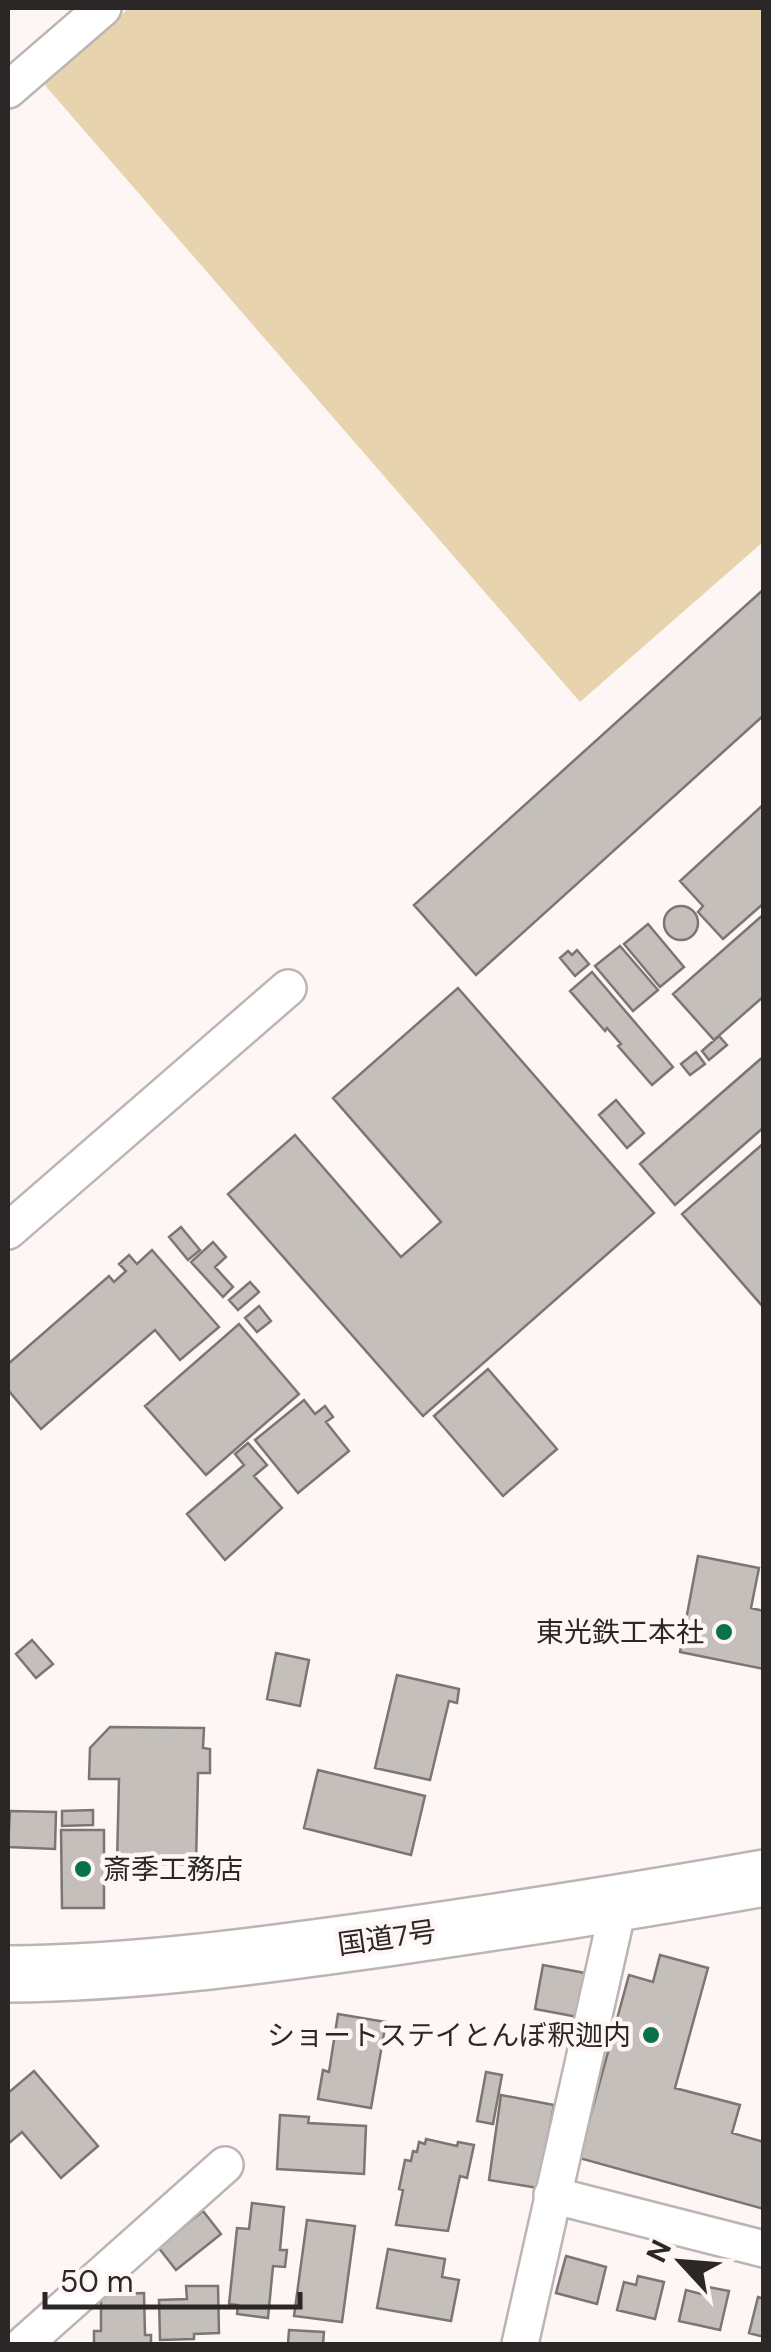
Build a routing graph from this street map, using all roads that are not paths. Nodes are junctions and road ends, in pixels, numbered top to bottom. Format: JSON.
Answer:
{"nodes":[{"id":1,"x":103,"y":8,"type":"edge"},
{"id":2,"x":10,"y":84,"type":"edge"},
{"id":3,"x":288,"y":988,"type":"dead end"},
{"id":4,"x":8,"y":1230,"type":"edge"},
{"id":5,"x":764,"y":1878,"type":"edge"},
{"id":6,"x":619,"y":1904,"type":"junction"},
{"id":7,"x":8,"y":1974,"type":"edge"},
{"id":8,"x":225,"y":2166,"type":"dead end"},
{"id":9,"x":552,"y":2194,"type":"junction"},
{"id":10,"x":764,"y":2249,"type":"edge"},
{"id":11,"x":24,"y":2344,"type":"edge"},
{"id":12,"x":520,"y":2344,"type":"edge"}],
"edges":[{"from":1,"to":2,"type":"street"},
{"from":3,"to":4,"type":"street"},
{"from":5,"to":6,"type":"highway","name":"国道7号"},
{"from":6,"to":7,"type":"highway","name":"国道7号"},
{"from":6,"to":9,"type":"street"},
{"from":8,"to":11,"type":"street"},
{"from":9,"to":10,"type":"street"},
{"from":9,"to":12,"type":"street"}]}
